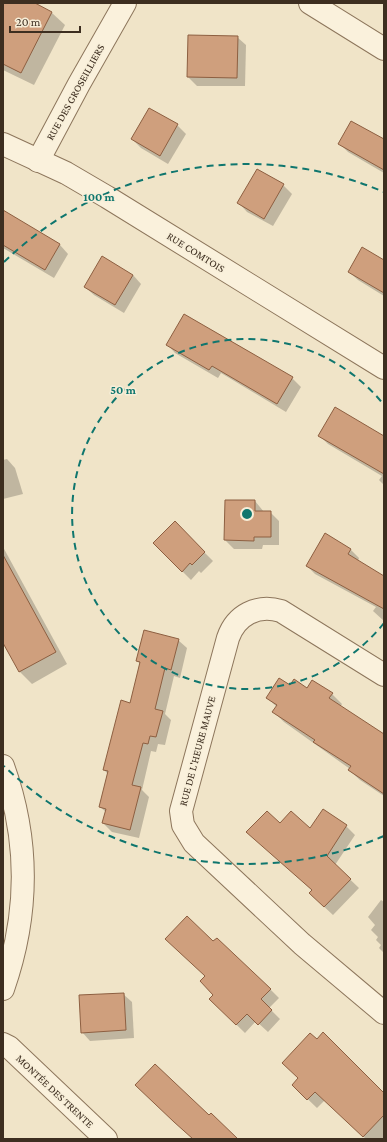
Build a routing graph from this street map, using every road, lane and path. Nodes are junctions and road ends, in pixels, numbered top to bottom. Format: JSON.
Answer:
{"nodes":[{"id":1,"x":125,"y":3,"type":"edge"},
{"id":2,"x":310,"y":3,"type":"edge"},
{"id":3,"x":384,"y":49,"type":"edge"},
{"id":4,"x":3,"y":144,"type":"edge"},
{"id":5,"x":38,"y":161,"type":"junction"},
{"id":6,"x":384,"y":368,"type":"edge"},
{"id":7,"x":384,"y":674,"type":"edge"},
{"id":8,"x":3,"y":766,"type":"edge"},
{"id":9,"x":3,"y":989,"type":"edge"},
{"id":10,"x":384,"y":1013,"type":"edge"},
{"id":11,"x":3,"y":1044,"type":"edge"},
{"id":12,"x":106,"y":1139,"type":"edge"}],
"edges":[{"from":1,"to":5,"type":"street","name":"RUE DES GROSEILLIERS"},
{"from":2,"to":3,"type":"street"},
{"from":4,"to":5,"type":"street","name":"RUE COMTOIS"},
{"from":5,"to":6,"type":"street","name":"RUE COMTOIS"},
{"from":7,"to":10,"type":"street","name":"RUE DE L'HEURE MAUVE"},
{"from":8,"to":9,"type":"street"},
{"from":11,"to":12,"type":"street","name":"MONTÉE DES TRENTE"}]}
